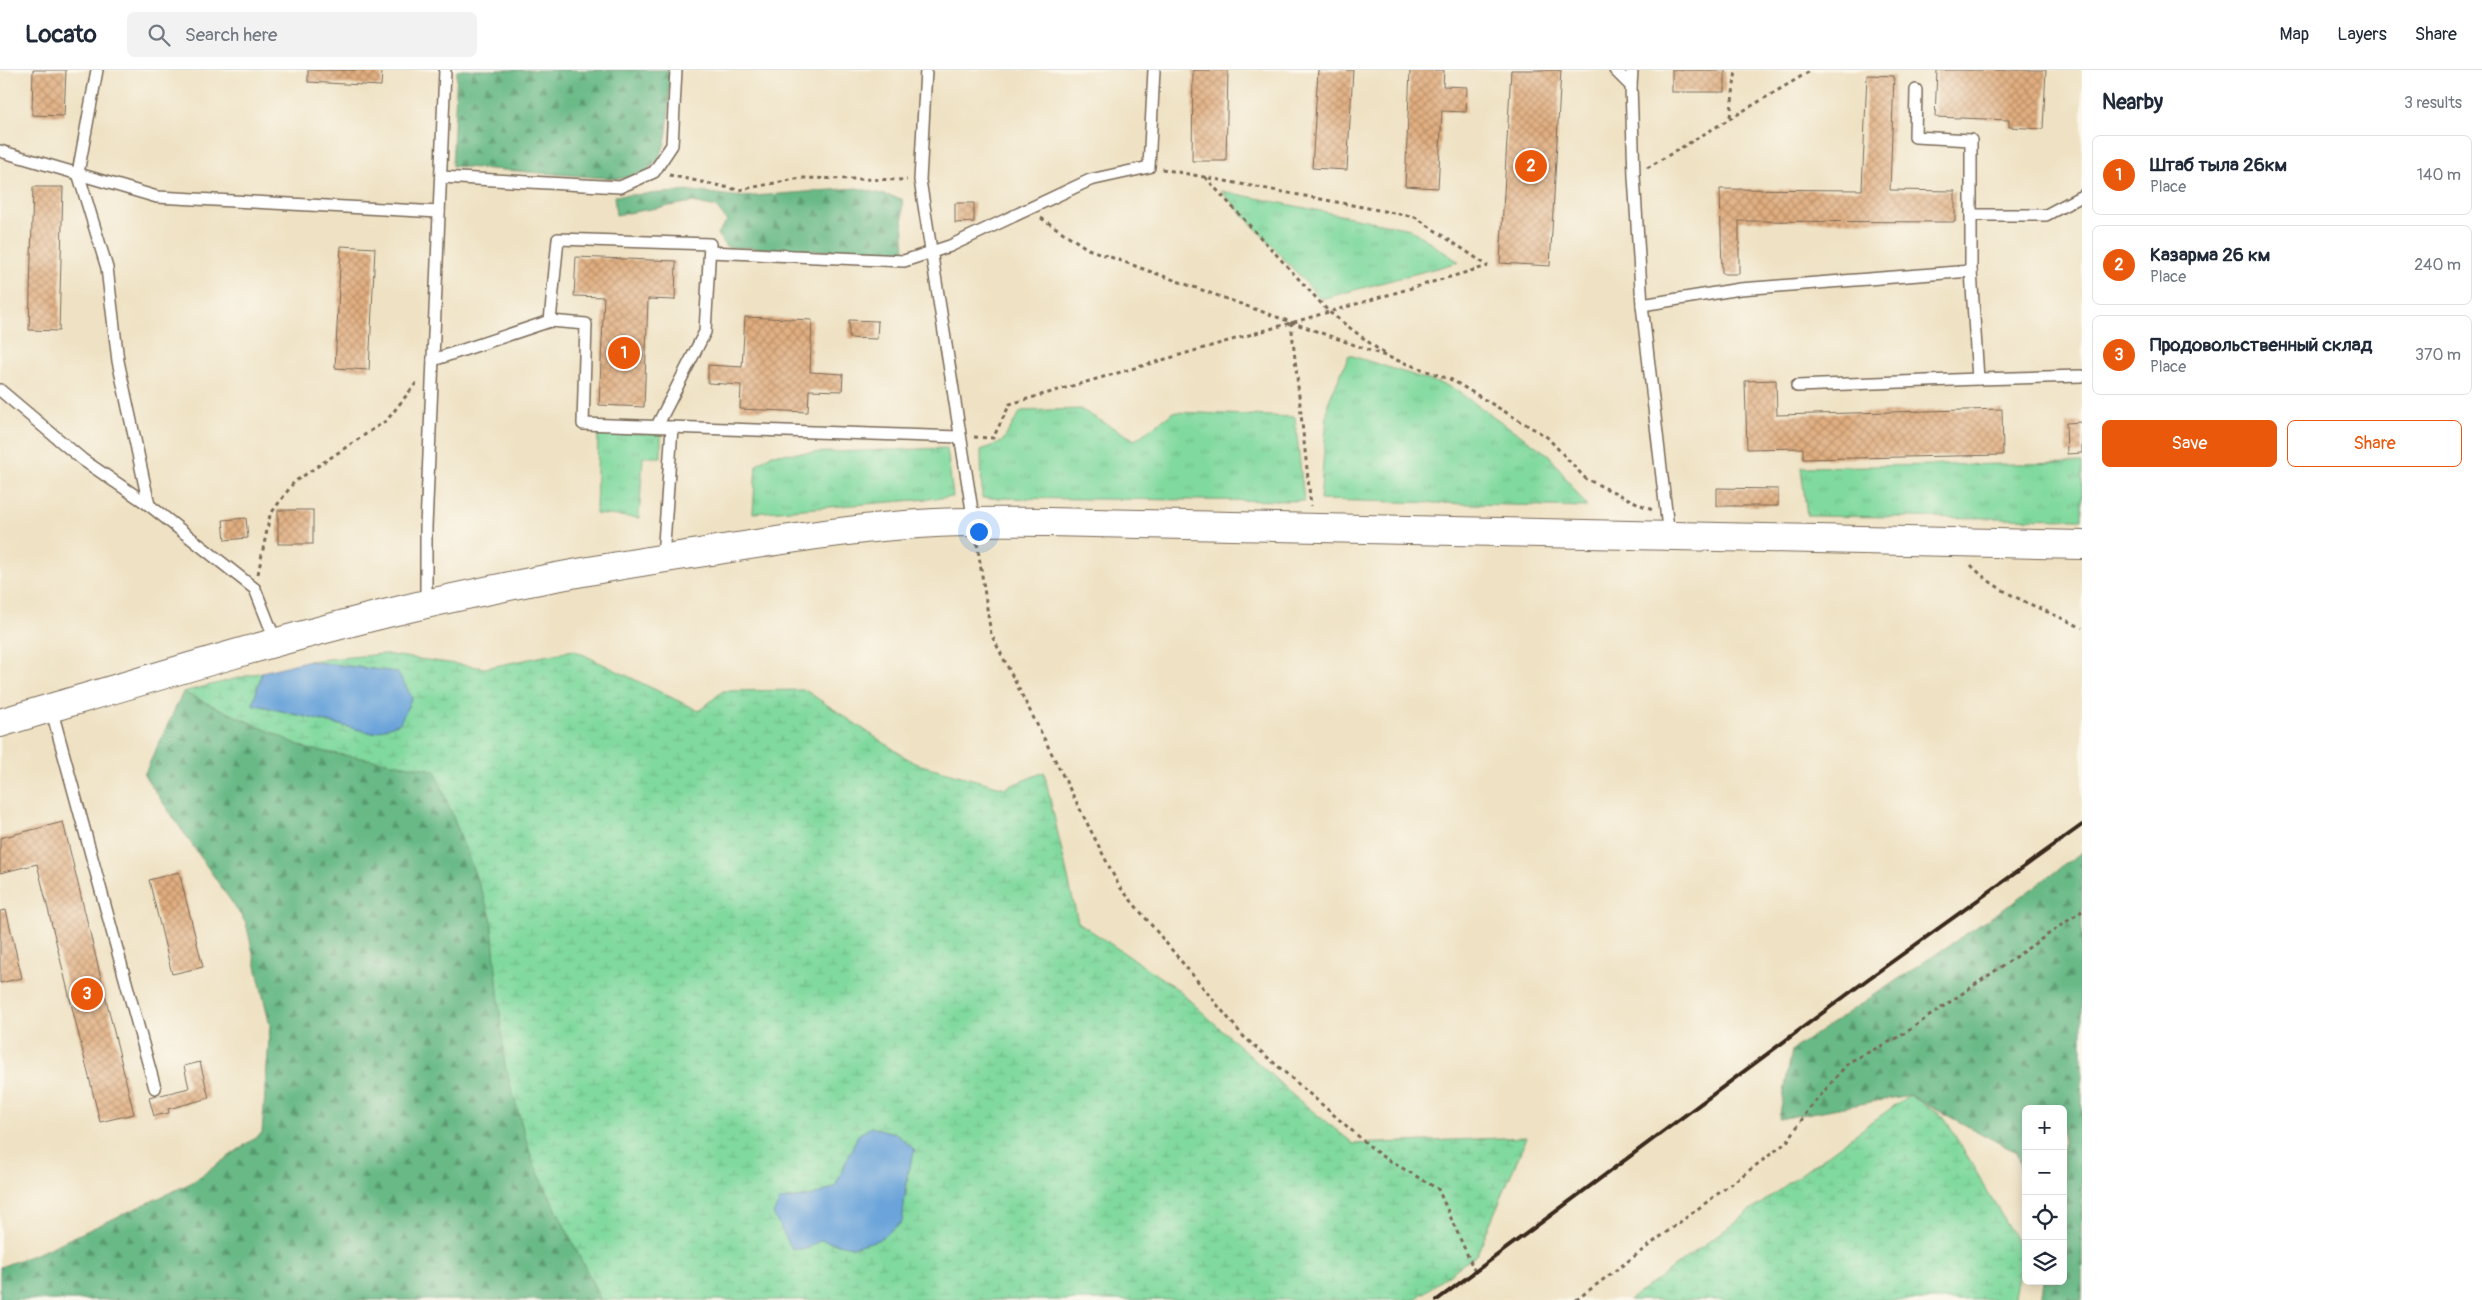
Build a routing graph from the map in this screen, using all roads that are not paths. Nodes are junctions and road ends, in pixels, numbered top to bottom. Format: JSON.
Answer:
{"nodes":[{"id":1,"x":97,"y":70,"type":"edge"},
{"id":2,"x":445,"y":70,"type":"edge"},
{"id":3,"x":676,"y":70,"type":"edge"},
{"id":4,"x":926,"y":70,"type":"edge"},
{"id":5,"x":1154,"y":70,"type":"edge"},
{"id":6,"x":1615,"y":70,"type":"edge"},
{"id":7,"x":1632,"y":70,"type":"edge"},
{"id":8,"x":1632,"y":86,"type":"junction"},
{"id":9,"x":1916,"y":90,"type":"dead end"},
{"id":10,"x":0,"y":150,"type":"edge"},
{"id":11,"x":78,"y":174,"type":"junction"},
{"id":12,"x":441,"y":177,"type":"junction"},
{"id":13,"x":2082,"y":196,"type":"edge"},
{"id":14,"x":439,"y":212,"type":"junction"},
{"id":15,"x":1971,"y":215,"type":"junction"},
{"id":16,"x":710,"y":252,"type":"junction"},
{"id":17,"x":932,"y":252,"type":"junction"},
{"id":18,"x":1971,"y":271,"type":"junction"},
{"id":19,"x":1642,"y":304,"type":"junction"},
{"id":20,"x":550,"y":321,"type":"junction"},
{"id":21,"x":433,"y":360,"type":"junction"},
{"id":22,"x":2082,"y":376,"type":"edge"},
{"id":23,"x":1978,"y":379,"type":"junction"},
{"id":24,"x":1797,"y":386,"type":"dead end"},
{"id":25,"x":0,"y":390,"type":"edge"},
{"id":26,"x":657,"y":426,"type":"junction"},
{"id":27,"x":672,"y":427,"type":"junction"},
{"id":28,"x":959,"y":437,"type":"junction"},
{"id":29,"x":150,"y":505,"type":"junction"},
{"id":30,"x":974,"y":523,"type":"junction"},
{"id":31,"x":1668,"y":527,"type":"junction"},
{"id":32,"x":2082,"y":546,"type":"edge"},
{"id":33,"x":663,"y":558,"type":"junction"},
{"id":34,"x":426,"y":604,"type":"junction"},
{"id":35,"x":276,"y":642,"type":"junction"},
{"id":36,"x":51,"y":708,"type":"junction"},
{"id":37,"x":0,"y":723,"type":"edge"},
{"id":38,"x":155,"y":1088,"type":"dead end"}],
"edges":[{"from":1,"to":11,"type":"lane"},
{"from":2,"to":12,"type":"lane"},
{"from":3,"to":12,"type":"lane"},
{"from":4,"to":17,"type":"lane"},
{"from":5,"to":17,"type":"lane"},
{"from":6,"to":8,"type":"lane"},
{"from":7,"to":8,"type":"lane"},
{"from":8,"to":19,"type":"lane"},
{"from":9,"to":15,"type":"lane"},
{"from":10,"to":11,"type":"lane"},
{"from":11,"to":14,"type":"lane"},
{"from":11,"to":29,"type":"lane"},
{"from":12,"to":14,"type":"lane"},
{"from":13,"to":15,"type":"lane"},
{"from":14,"to":21,"type":"lane"},
{"from":15,"to":18,"type":"lane"},
{"from":16,"to":17,"type":"lane"},
{"from":16,"to":20,"type":"lane"},
{"from":16,"to":26,"type":"lane"},
{"from":17,"to":28,"type":"lane"},
{"from":18,"to":19,"type":"lane"},
{"from":18,"to":23,"type":"lane"},
{"from":19,"to":31,"type":"lane"},
{"from":20,"to":21,"type":"lane"},
{"from":20,"to":26,"type":"lane"},
{"from":21,"to":34,"type":"lane"},
{"from":22,"to":23,"type":"lane"},
{"from":23,"to":24,"type":"lane"},
{"from":25,"to":29,"type":"lane"},
{"from":26,"to":27,"type":"lane"},
{"from":27,"to":28,"type":"lane"},
{"from":27,"to":33,"type":"lane"},
{"from":28,"to":30,"type":"lane"},
{"from":29,"to":35,"type":"lane"},
{"from":30,"to":31,"type":"street"},
{"from":30,"to":33,"type":"street"},
{"from":31,"to":32,"type":"street"},
{"from":33,"to":34,"type":"street"},
{"from":34,"to":35,"type":"street"},
{"from":35,"to":36,"type":"street"},
{"from":36,"to":37,"type":"street"},
{"from":36,"to":38,"type":"lane"}]}
